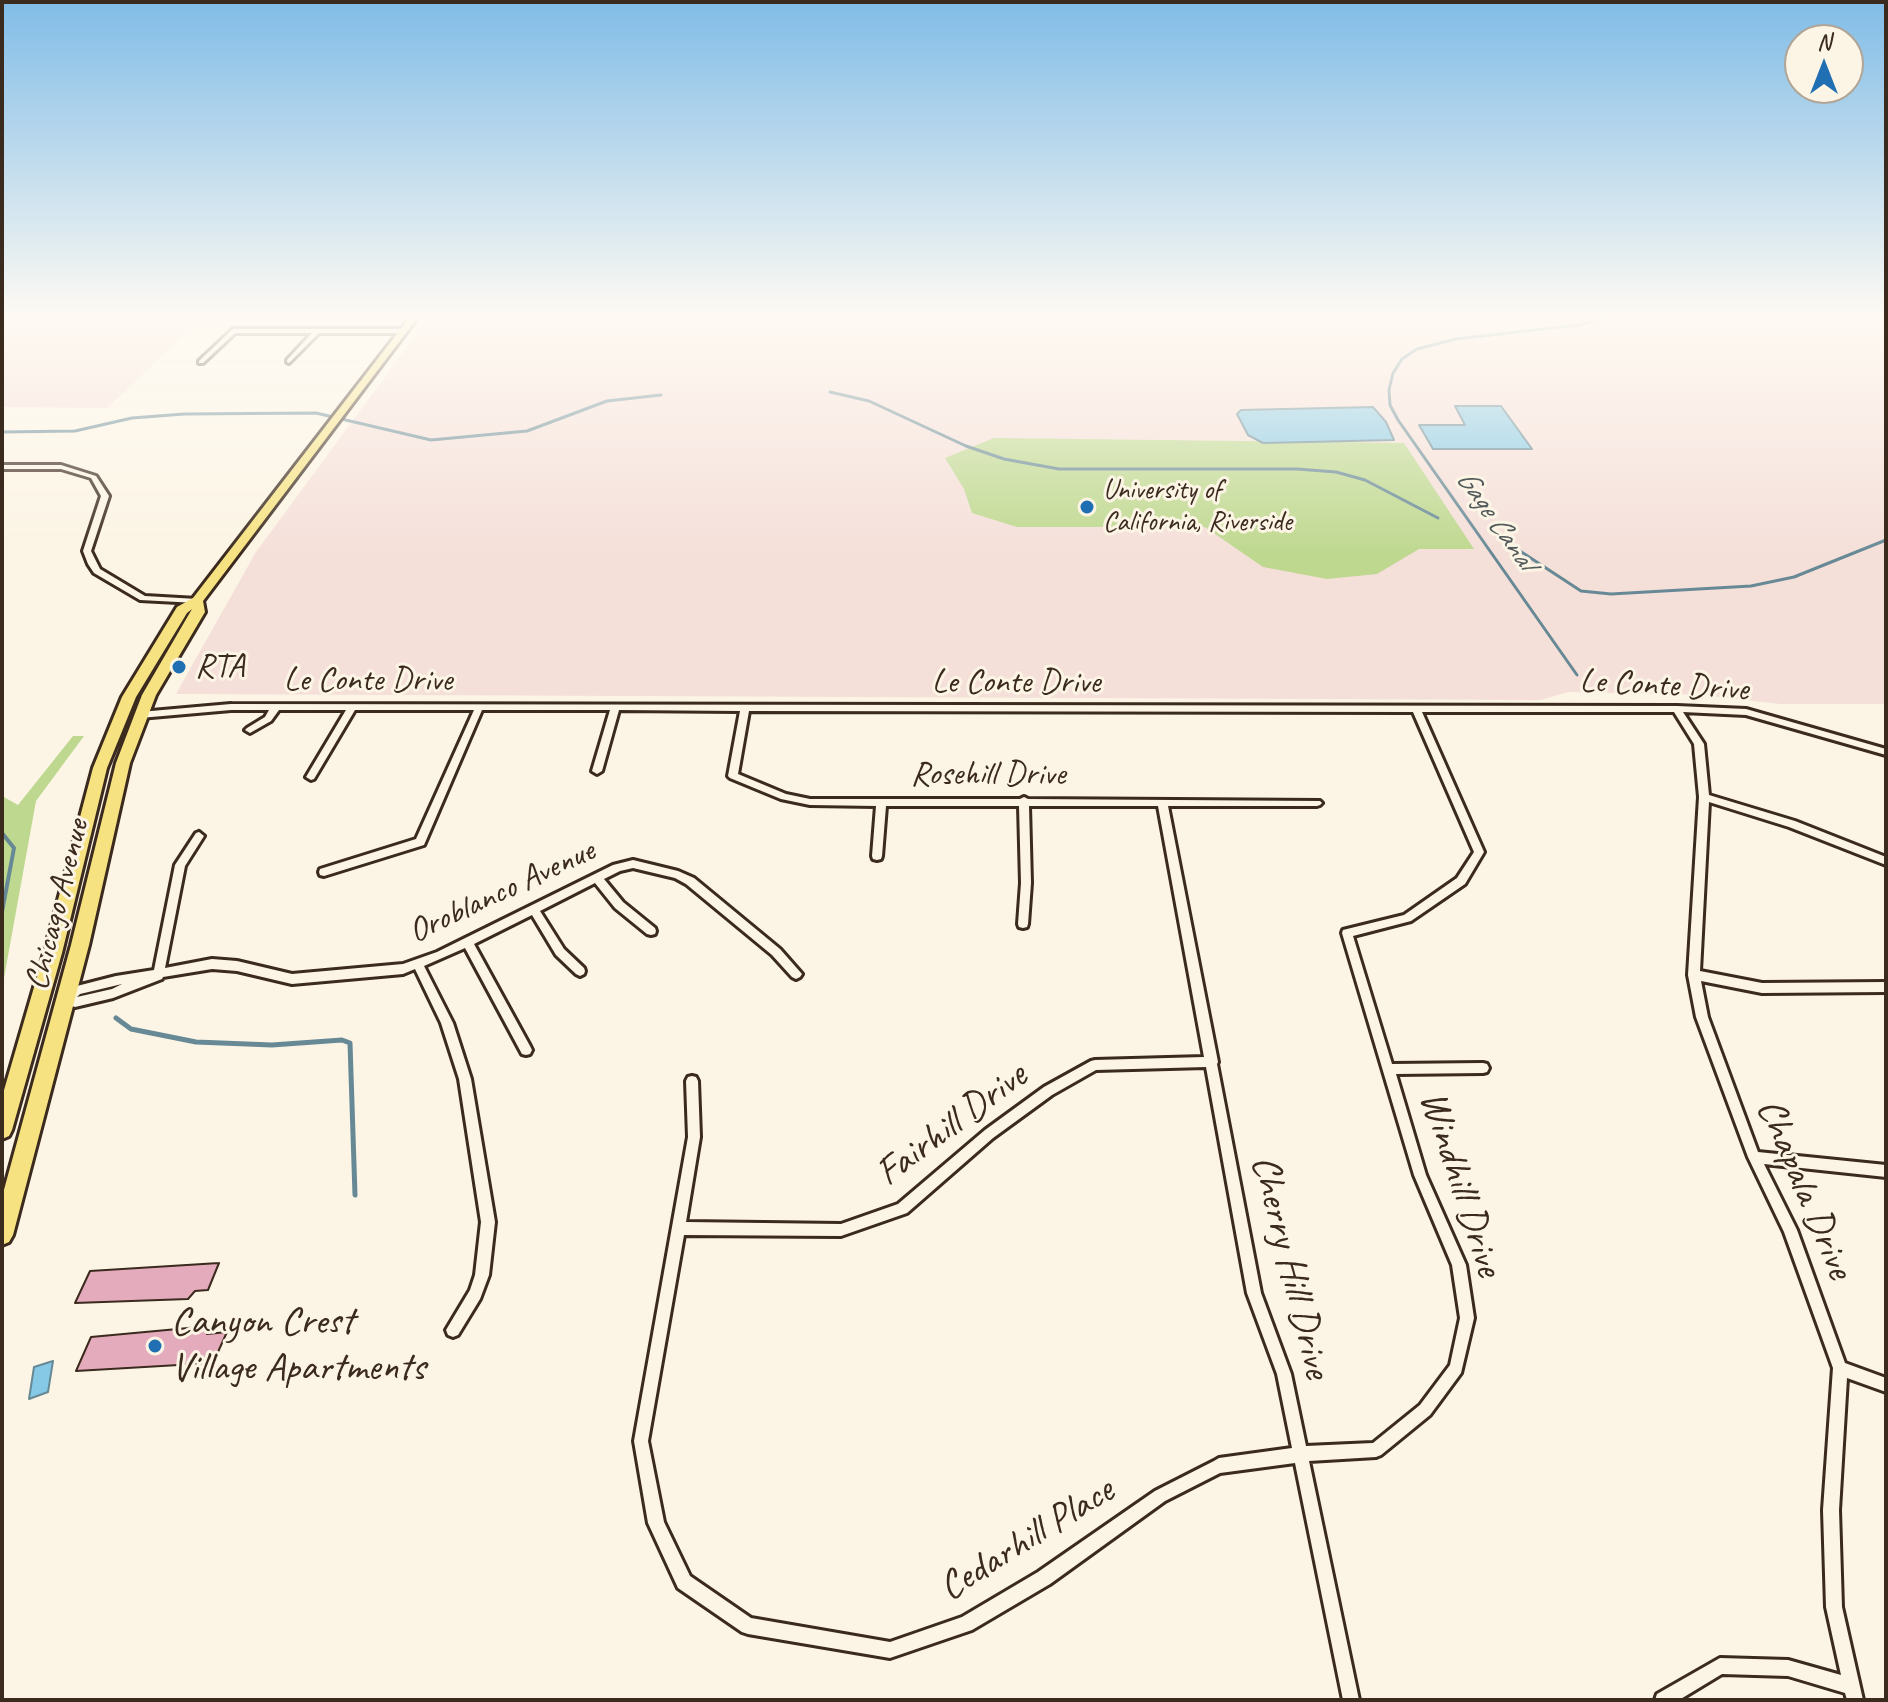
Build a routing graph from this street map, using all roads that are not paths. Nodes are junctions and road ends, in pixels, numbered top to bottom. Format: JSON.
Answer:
{"nodes":[{"id":1,"x":353,"y":396,"type":"edge"},
{"id":2,"x":2,"y":467,"type":"edge"},
{"id":3,"x":197,"y":601,"type":"junction"},
{"id":4,"x":147,"y":664,"type":"junction"},
{"id":5,"x":276,"y":707,"type":"junction"},
{"id":6,"x":352,"y":707,"type":"junction"},
{"id":7,"x":479,"y":708,"type":"junction"},
{"id":8,"x":615,"y":708,"type":"junction"},
{"id":9,"x":745,"y":708,"type":"junction"},
{"id":10,"x":1416,"y":709,"type":"junction"},
{"id":11,"x":1677,"y":709,"type":"junction"},
{"id":12,"x":140,"y":715,"type":"junction"},
{"id":13,"x":250,"y":730,"type":"dead end"},
{"id":14,"x":110,"y":739,"type":"junction"},
{"id":15,"x":1886,"y":752,"type":"edge"},
{"id":16,"x":597,"y":771,"type":"dead end"},
{"id":17,"x":311,"y":777,"type":"dead end"},
{"id":18,"x":1704,"y":797,"type":"junction"},
{"id":19,"x":1024,"y":800,"type":"junction"},
{"id":20,"x":881,"y":802,"type":"junction"},
{"id":21,"x":1162,"y":802,"type":"junction"},
{"id":22,"x":1317,"y":803,"type":"dead end"},
{"id":23,"x":199,"y":836,"type":"dead end"},
{"id":24,"x":877,"y":856,"type":"dead end"},
{"id":25,"x":1886,"y":861,"type":"edge"},
{"id":26,"x":324,"y":872,"type":"dead end"},
{"id":27,"x":597,"y":878,"type":"junction"},
{"id":28,"x":534,"y":909,"type":"junction"},
{"id":29,"x":1023,"y":924,"type":"dead end"},
{"id":30,"x":651,"y":931,"type":"dead end"},
{"id":31,"x":467,"y":942,"type":"junction"},
{"id":32,"x":418,"y":965,"type":"junction"},
{"id":33,"x":580,"y":971,"type":"dead end"},
{"id":34,"x":796,"y":974,"type":"dead end"},
{"id":35,"x":1694,"y":975,"type":"junction"},
{"id":36,"x":158,"y":976,"type":"junction"},
{"id":37,"x":1886,"y":987,"type":"edge"},
{"id":38,"x":65,"y":999,"type":"junction"},
{"id":39,"x":526,"y":1050,"type":"dead end"},
{"id":40,"x":1212,"y":1062,"type":"junction"},
{"id":41,"x":1483,"y":1068,"type":"dead end"},
{"id":42,"x":1389,"y":1069,"type":"junction"},
{"id":43,"x":692,"y":1081,"type":"dead end"},
{"id":44,"x":2,"y":1130,"type":"edge"},
{"id":45,"x":1754,"y":1157,"type":"junction"},
{"id":46,"x":1886,"y":1171,"type":"edge"},
{"id":47,"x":680,"y":1228,"type":"junction"},
{"id":48,"x":2,"y":1235,"type":"edge"},
{"id":49,"x":453,"y":1330,"type":"dead end"},
{"id":50,"x":1840,"y":1368,"type":"junction"},
{"id":51,"x":1886,"y":1385,"type":"edge"},
{"id":52,"x":1302,"y":1454,"type":"junction"},
{"id":53,"x":1853,"y":1693,"type":"edge"},
{"id":54,"x":1351,"y":1700,"type":"edge"},
{"id":55,"x":1663,"y":1700,"type":"edge"}],
"edges":[{"from":1,"to":3,"type":"main road","name":"Chicago Avenue"},
{"from":2,"to":3,"type":"street"},
{"from":3,"to":4,"type":"main road","name":"Chicago Avenue"},
{"from":3,"to":12,"type":"main road","name":"Chicago Avenue"},
{"from":4,"to":12,"type":"main road"},
{"from":4,"to":14,"type":"main road","name":"Chicago Avenue"},
{"from":5,"to":6,"type":"street","name":"Le Conte Drive"},
{"from":5,"to":12,"type":"street","name":"Le Conte Drive"},
{"from":5,"to":13,"type":"street"},
{"from":6,"to":7,"type":"street","name":"Le Conte Drive"},
{"from":6,"to":17,"type":"street"},
{"from":7,"to":8,"type":"street","name":"Le Conte Drive"},
{"from":7,"to":26,"type":"street"},
{"from":8,"to":9,"type":"street","name":"Le Conte Drive"},
{"from":8,"to":16,"type":"street"},
{"from":9,"to":10,"type":"street","name":"Le Conte Drive"},
{"from":9,"to":20,"type":"street","name":"Rosehill Drive"},
{"from":10,"to":11,"type":"street","name":"Le Conte Drive"},
{"from":10,"to":42,"type":"street","name":"Windhill Drive"},
{"from":11,"to":15,"type":"street","name":"Le Conte Drive"},
{"from":11,"to":18,"type":"street","name":"Chapala Drive"},
{"from":12,"to":14,"type":"main road"},
{"from":12,"to":38,"type":"main road","name":"Chicago Avenue"},
{"from":14,"to":44,"type":"main road","name":"Chicago Avenue"},
{"from":18,"to":25,"type":"street"},
{"from":18,"to":35,"type":"street","name":"Chapala Drive"},
{"from":19,"to":20,"type":"street","name":"Rosehill Drive"},
{"from":19,"to":21,"type":"street","name":"Rosehill Drive"},
{"from":19,"to":29,"type":"street"},
{"from":20,"to":24,"type":"street"},
{"from":21,"to":22,"type":"street","name":"Rosehill Drive"},
{"from":21,"to":40,"type":"street","name":"Cherry Hill Drive"},
{"from":23,"to":36,"type":"street"},
{"from":27,"to":28,"type":"street","name":"Oroblanco Avenue"},
{"from":27,"to":30,"type":"street"},
{"from":27,"to":34,"type":"street","name":"Oroblanco Avenue"},
{"from":28,"to":31,"type":"street","name":"Oroblanco Avenue"},
{"from":28,"to":33,"type":"street"},
{"from":31,"to":32,"type":"street","name":"Oroblanco Avenue"},
{"from":31,"to":39,"type":"street"},
{"from":32,"to":36,"type":"street","name":"Oroblanco Avenue"},
{"from":32,"to":49,"type":"street"},
{"from":35,"to":37,"type":"street"},
{"from":35,"to":45,"type":"street","name":"Chapala Drive"},
{"from":36,"to":38,"type":"street","name":"Oroblanco Avenue"},
{"from":38,"to":48,"type":"main road","name":"Chicago Avenue"},
{"from":40,"to":47,"type":"street","name":"Fairhill Drive"},
{"from":40,"to":52,"type":"street","name":"Cherry Hill Drive"},
{"from":41,"to":42,"type":"street","name":"Windhill Drive"},
{"from":42,"to":52,"type":"street","name":"Windhill Drive"},
{"from":43,"to":47,"type":"street","name":"Cedarhill Place"},
{"from":45,"to":46,"type":"street"},
{"from":45,"to":50,"type":"street","name":"Chapala Drive"},
{"from":47,"to":52,"type":"street","name":"Cedarhill Place"},
{"from":50,"to":51,"type":"street"},
{"from":50,"to":53,"type":"street","name":"Chapala Drive"},
{"from":52,"to":54,"type":"street","name":"Cherry Hill Drive"},
{"from":53,"to":55,"type":"street"}]}
